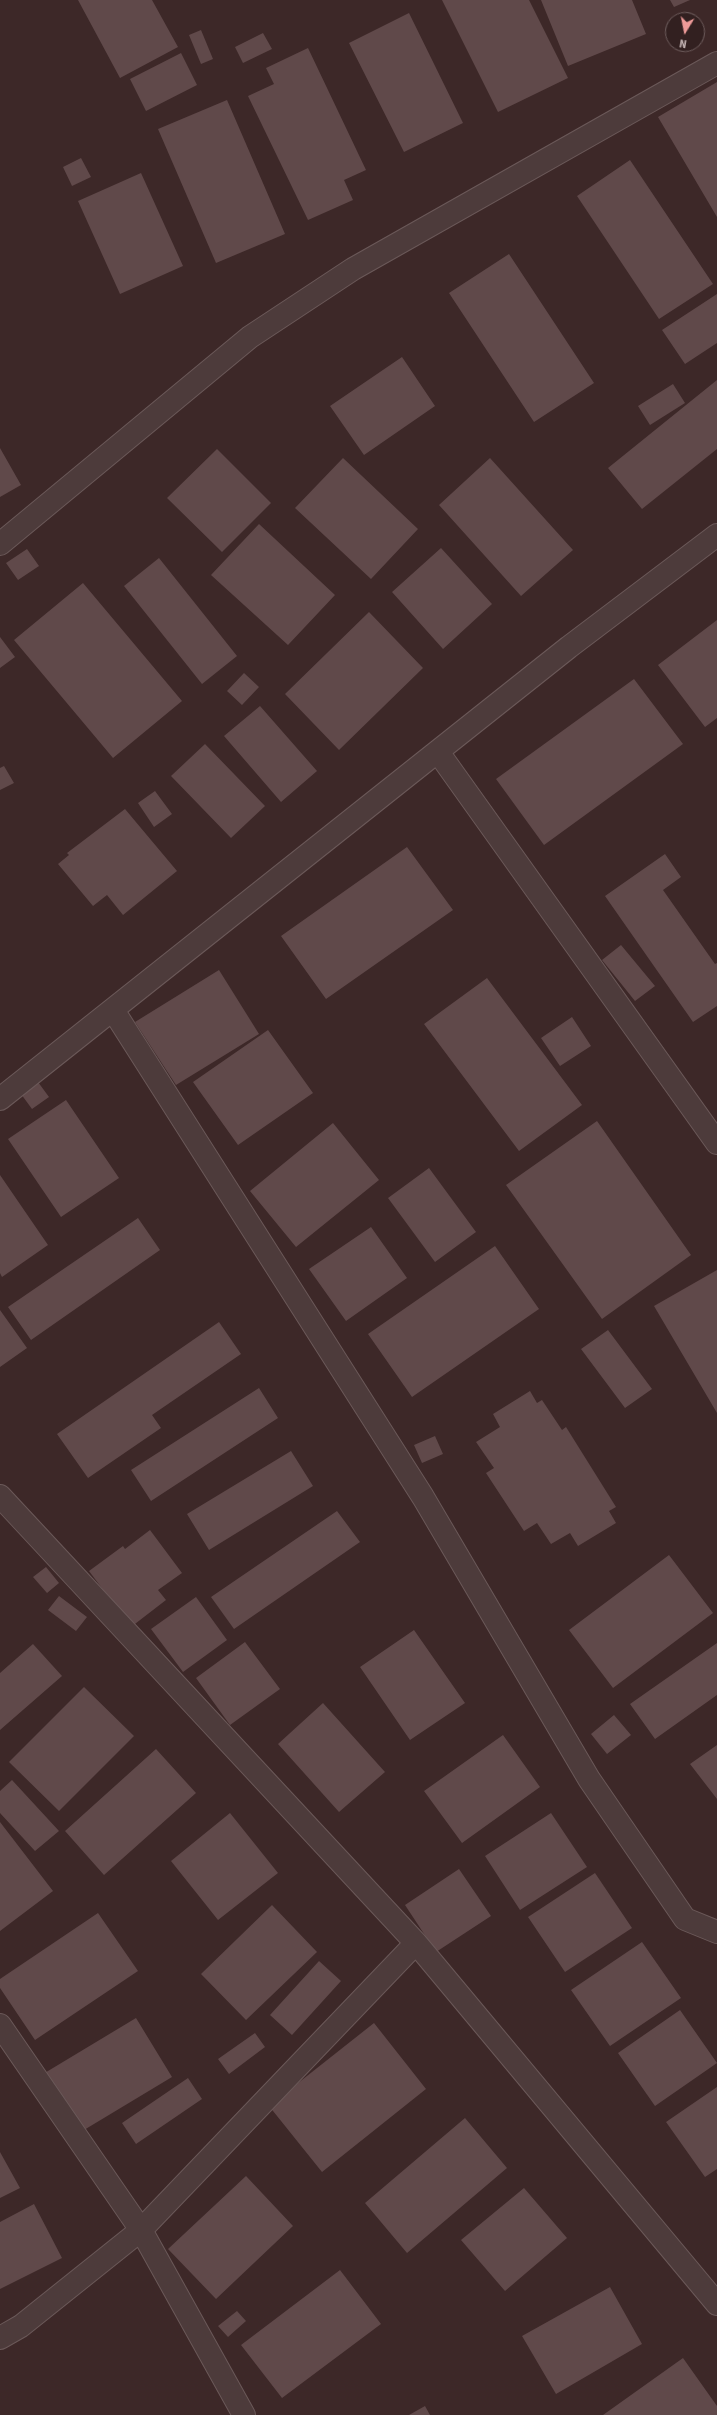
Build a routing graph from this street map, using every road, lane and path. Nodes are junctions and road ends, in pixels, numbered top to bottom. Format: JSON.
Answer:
{"nodes":[{"id":1,"x":717,"y":63,"type":"edge"},
{"id":2,"x":717,"y":535,"type":"edge"},
{"id":3,"x":0,"y":544,"type":"edge"},
{"id":4,"x":438,"y":752,"type":"junction"},
{"id":5,"x":113,"y":1010,"type":"junction"},
{"id":6,"x":0,"y":1099,"type":"edge"},
{"id":7,"x":717,"y":1143,"type":"edge"},
{"id":8,"x":0,"y":1496,"type":"edge"},
{"id":9,"x":717,"y":1932,"type":"edge"},
{"id":10,"x":416,"y":1944,"type":"junction"},
{"id":11,"x":0,"y":2025,"type":"edge"},
{"id":12,"x":140,"y":2230,"type":"junction"},
{"id":13,"x":717,"y":2304,"type":"edge"},
{"id":14,"x":0,"y":2338,"type":"edge"},
{"id":15,"x":244,"y":2415,"type":"edge"}],
"edges":[{"from":1,"to":3,"type":"street"},
{"from":2,"to":4,"type":"street"},
{"from":4,"to":5,"type":"street"},
{"from":4,"to":7,"type":"street"},
{"from":5,"to":6,"type":"street"},
{"from":5,"to":9,"type":"street"},
{"from":8,"to":10,"type":"street"},
{"from":10,"to":12,"type":"street"},
{"from":10,"to":13,"type":"street"},
{"from":11,"to":12,"type":"street"},
{"from":12,"to":14,"type":"street"},
{"from":12,"to":15,"type":"street"}]}
